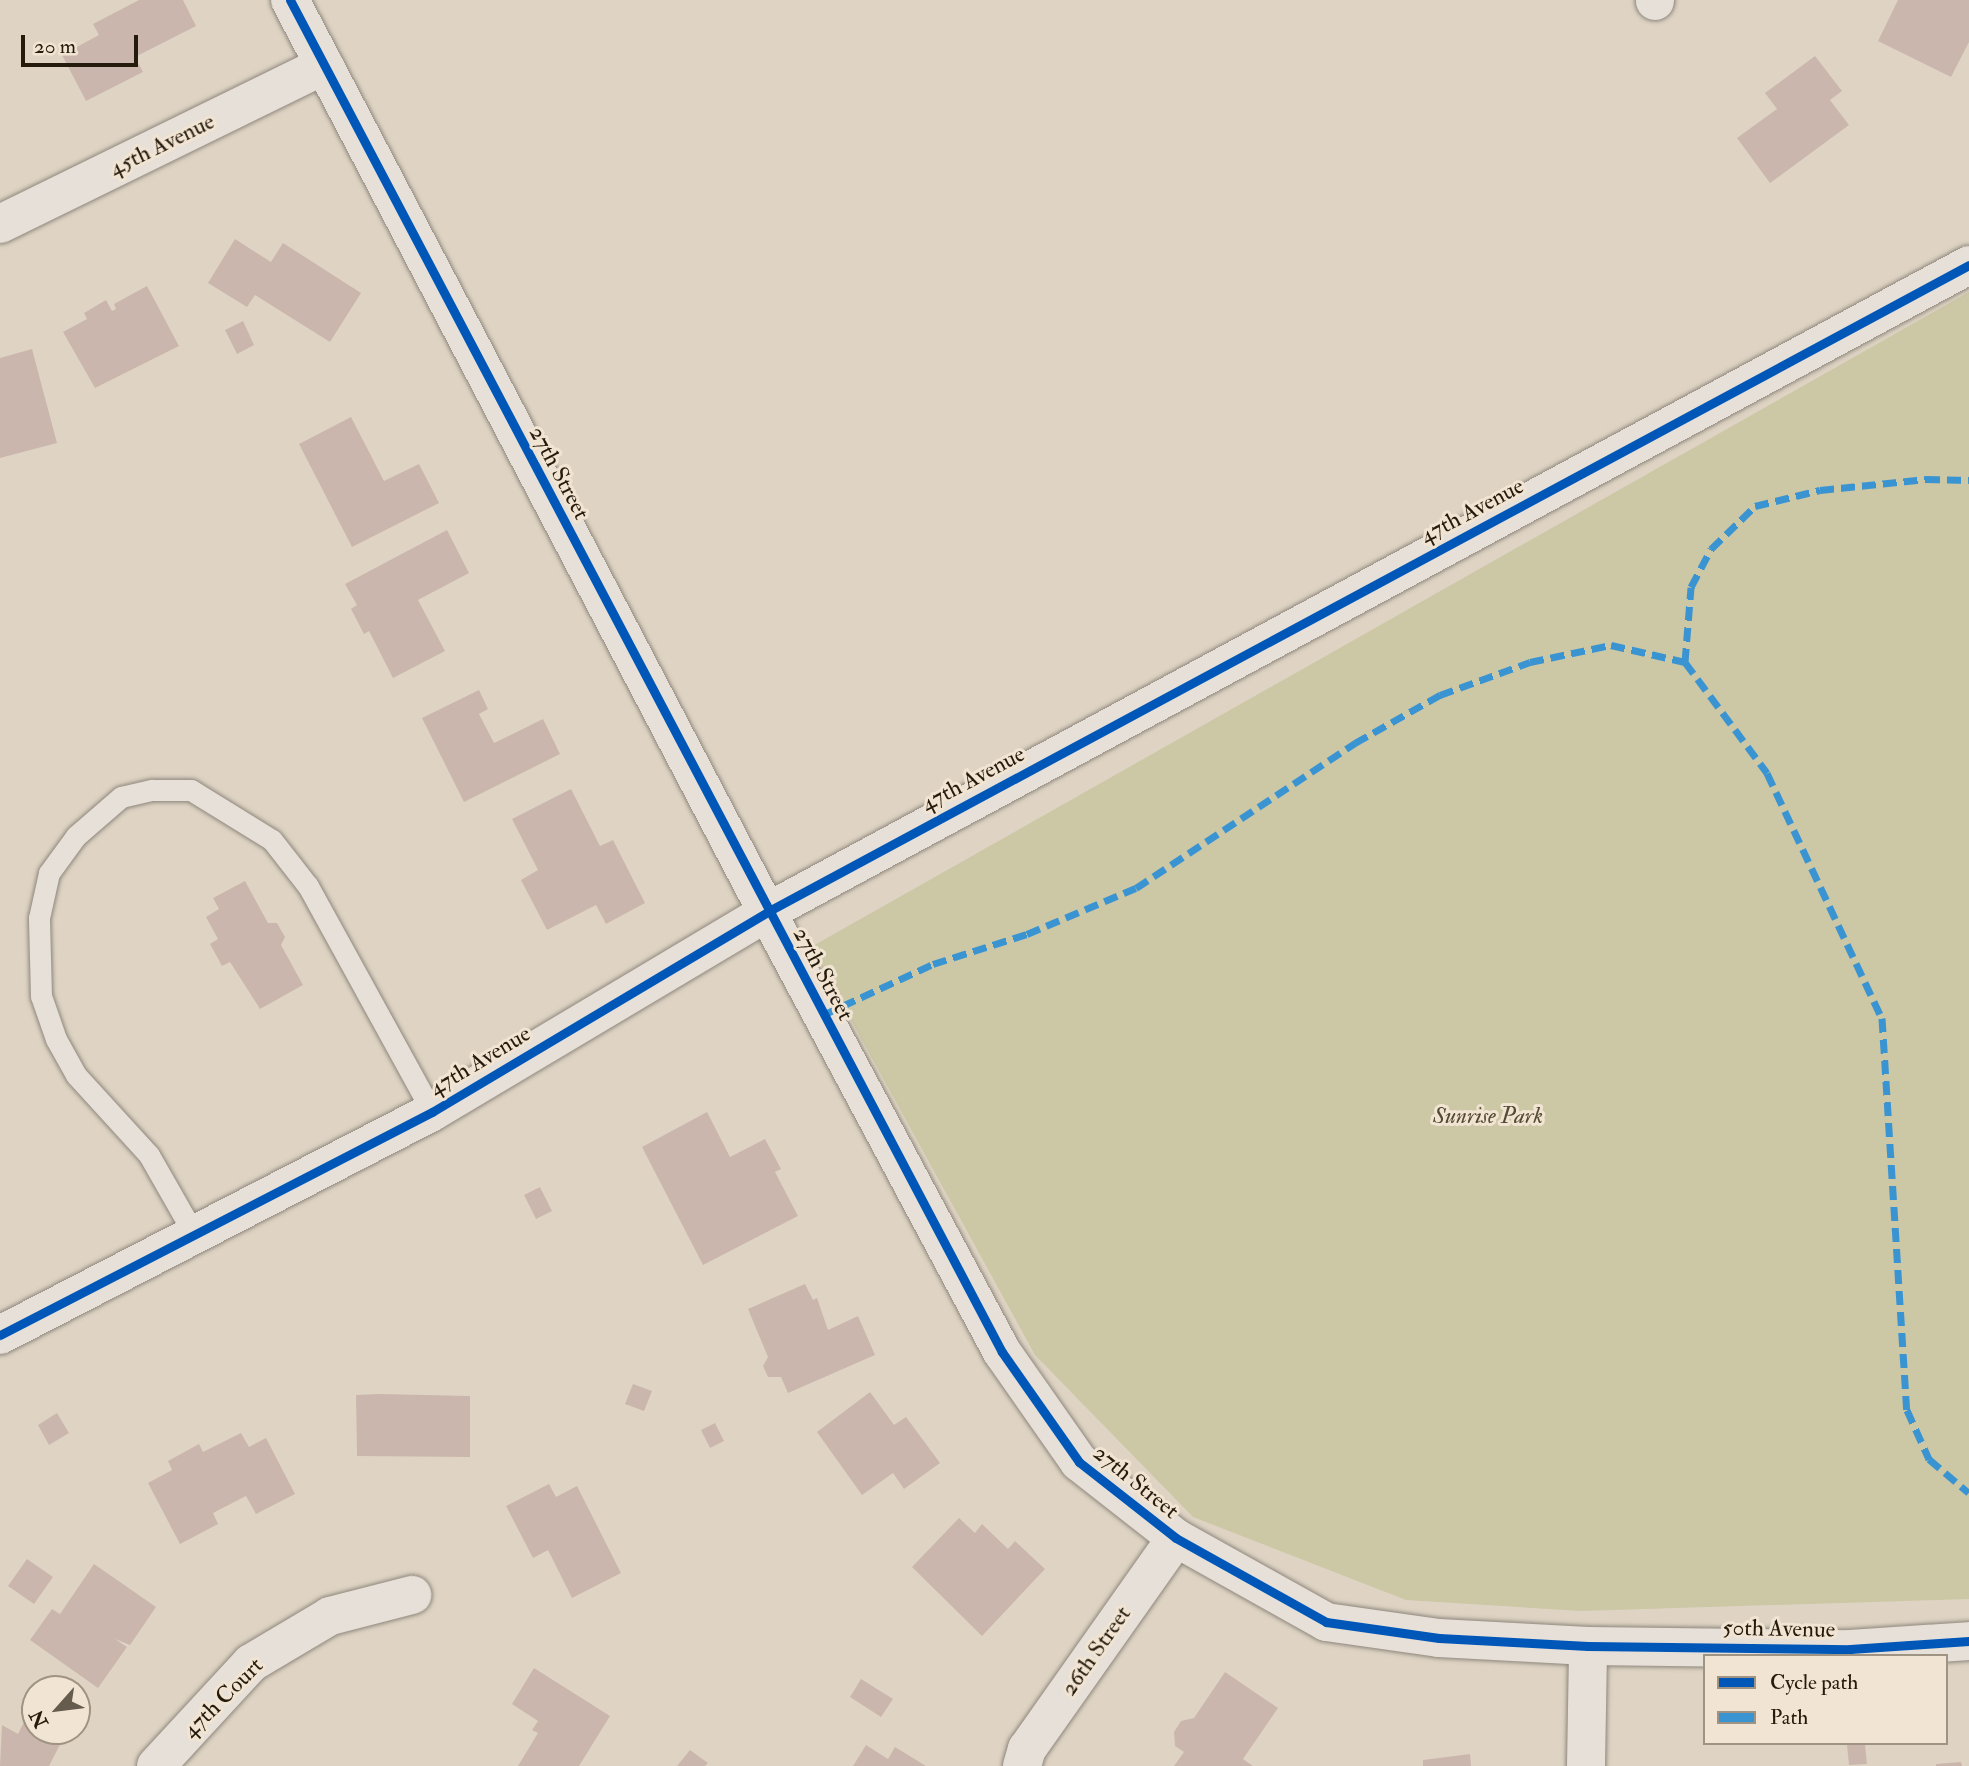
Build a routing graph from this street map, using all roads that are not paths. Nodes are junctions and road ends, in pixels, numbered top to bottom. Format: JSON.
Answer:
{"nodes":[{"id":1,"x":290,"y":0,"type":"edge"},
{"id":2,"x":324,"y":65,"type":"junction"},
{"id":3,"x":0,"y":224,"type":"edge"},
{"id":4,"x":1969,"y":265,"type":"edge"},
{"id":5,"x":767,"y":912,"type":"junction"},
{"id":6,"x":432,"y":1112,"type":"junction"},
{"id":7,"x":194,"y":1234,"type":"junction"},
{"id":8,"x":0,"y":1335,"type":"edge"},
{"id":9,"x":1176,"y":1538,"type":"junction"},
{"id":10,"x":412,"y":1595,"type":"dead end"},
{"id":11,"x":1969,"y":1641,"type":"edge"},
{"id":12,"x":1588,"y":1646,"type":"junction"},
{"id":13,"x":156,"y":1766,"type":"edge"},
{"id":14,"x":1022,"y":1766,"type":"edge"},
{"id":15,"x":1586,"y":1766,"type":"edge"}],
"edges":[{"from":1,"to":2,"type":"street","name":"27th Street"},
{"from":2,"to":3,"type":"street","name":"45th Avenue"},
{"from":2,"to":5,"type":"street","name":"27th Street"},
{"from":4,"to":5,"type":"street","name":"47th Avenue"},
{"from":5,"to":6,"type":"street","name":"47th Avenue"},
{"from":5,"to":9,"type":"street","name":"27th Street"},
{"from":6,"to":7,"type":"street","name":"47th Avenue"},
{"from":6,"to":7,"type":"lane"},
{"from":7,"to":8,"type":"street","name":"47th Avenue"},
{"from":9,"to":12,"type":"street","name":"27th Street"},
{"from":9,"to":14,"type":"street","name":"26th Street"},
{"from":10,"to":13,"type":"street","name":"47th Court"},
{"from":11,"to":12,"type":"street","name":"50th Avenue"},
{"from":12,"to":15,"type":"street"}]}
